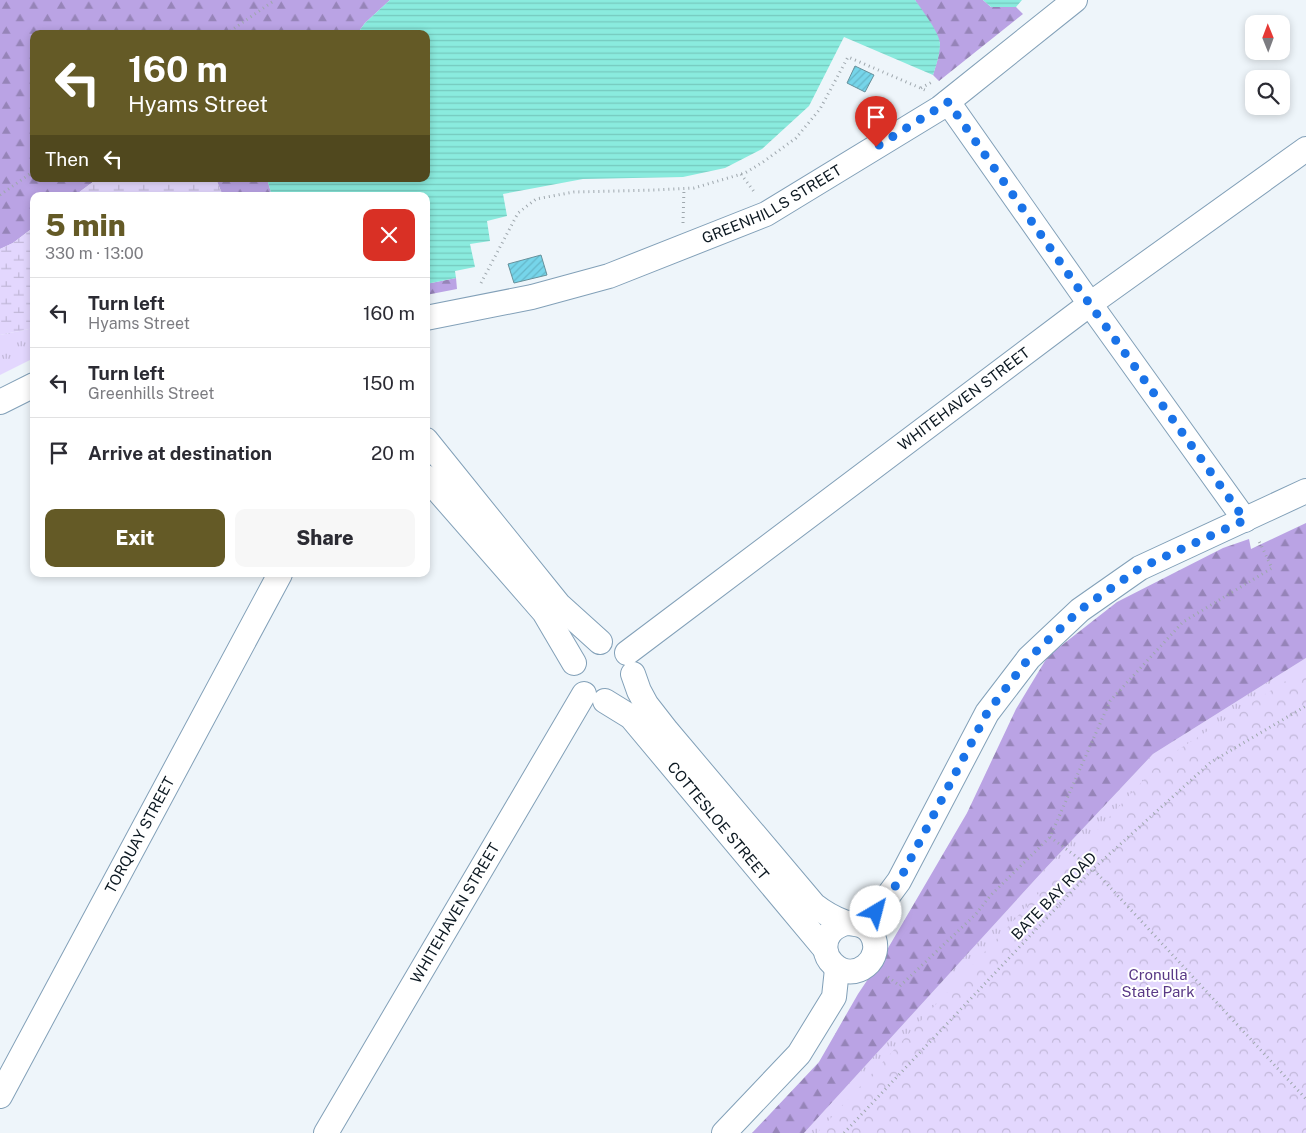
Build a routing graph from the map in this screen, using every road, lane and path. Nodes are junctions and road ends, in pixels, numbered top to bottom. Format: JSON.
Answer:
{"nodes":[{"id":1,"x":275,"y":0,"type":"edge"},
{"id":2,"x":1075,"y":0,"type":"edge"},
{"id":3,"x":232,"y":30,"type":"edge"},
{"id":4,"x":939,"y":97,"type":"junction"},
{"id":5,"x":1306,"y":149,"type":"edge"},
{"id":6,"x":30,"y":174,"type":"edge"},
{"id":7,"x":0,"y":195,"type":"edge"},
{"id":8,"x":480,"y":283,"type":"dead end"},
{"id":9,"x":1090,"y":304,"type":"junction"},
{"id":10,"x":430,"y":317,"type":"edge"},
{"id":11,"x":30,"y":387,"type":"edge"},
{"id":12,"x":0,"y":402,"type":"edge"},
{"id":13,"x":430,"y":445,"type":"edge"},
{"id":14,"x":430,"y":482,"type":"edge"},
{"id":15,"x":1306,"y":491,"type":"edge"},
{"id":16,"x":1245,"y":520,"type":"junction"},
{"id":17,"x":1262,"y":547,"type":"dead end"},
{"id":18,"x":278,"y":577,"type":"edge"},
{"id":19,"x":600,"y":642,"type":"junction"},
{"id":20,"x":574,"y":663,"type":"junction"},
{"id":21,"x":630,"y":663,"type":"junction"},
{"id":22,"x":594,"y":697,"type":"junction"},
{"id":23,"x":1306,"y":706,"type":"edge"},
{"id":24,"x":1050,"y":837,"type":"junction"},
{"id":25,"x":1093,"y":869,"type":"junction"},
{"id":26,"x":855,"y":925,"type":"junction"},
{"id":27,"x":831,"y":959,"type":"junction"},
{"id":28,"x":895,"y":982,"type":"dead end"},
{"id":29,"x":0,"y":1096,"type":"edge"},
{"id":30,"x":1306,"y":1098,"type":"edge"},
{"id":31,"x":326,"y":1133,"type":"edge"},
{"id":32,"x":724,"y":1133,"type":"edge"},
{"id":33,"x":844,"y":1133,"type":"edge"}],
"edges":[{"from":1,"to":3,"type":"path"},
{"from":2,"to":4,"type":"street","name":"GREENHILLS STREET"},
{"from":4,"to":8,"type":"path"},
{"from":4,"to":9,"type":"street"},
{"from":4,"to":10,"type":"street","name":"GREENHILLS STREET"},
{"from":5,"to":9,"type":"street","name":"WHITEHAVEN STREET"},
{"from":6,"to":7,"type":"path"},
{"from":9,"to":16,"type":"street"},
{"from":9,"to":21,"type":"street","name":"WHITEHAVEN STREET"},
{"from":11,"to":12,"type":"street"},
{"from":13,"to":19,"type":"street"},
{"from":14,"to":20,"type":"street"},
{"from":15,"to":16,"type":"street"},
{"from":16,"to":26,"type":"street"},
{"from":17,"to":24,"type":"path"},
{"from":18,"to":29,"type":"street","name":"TORQUAY STREET"},
{"from":19,"to":20,"type":"street"},
{"from":19,"to":21,"type":"street"},
{"from":20,"to":22,"type":"street"},
{"from":21,"to":22,"type":"street"},
{"from":21,"to":26,"type":"street","name":"COTTESLOE STREET"},
{"from":22,"to":27,"type":"street","name":"COTTESLOE STREET"},
{"from":22,"to":31,"type":"street","name":"WHITEHAVEN STREET"},
{"from":23,"to":25,"type":"path","name":"BATE BAY ROAD"},
{"from":24,"to":25,"type":"path"},
{"from":24,"to":28,"type":"path"},
{"from":25,"to":30,"type":"path"},
{"from":25,"to":33,"type":"path","name":"BATE BAY ROAD"},
{"from":26,"to":27,"type":"street"},
{"from":26,"to":27,"type":"street"},
{"from":27,"to":32,"type":"street"}]}
